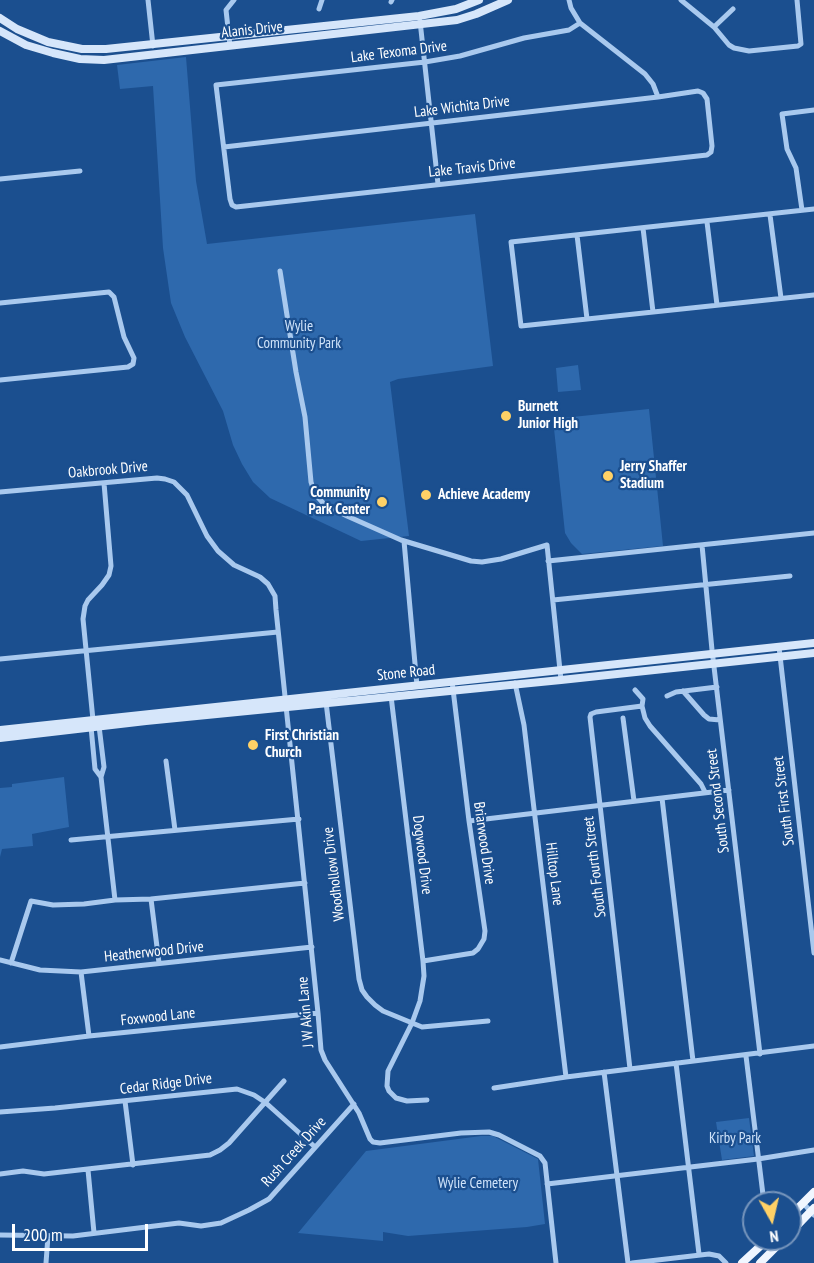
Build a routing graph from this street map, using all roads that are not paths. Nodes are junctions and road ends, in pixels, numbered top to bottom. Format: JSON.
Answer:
{"nodes":[{"id":1,"x":148,"y":0,"type":"edge"},
{"id":2,"x":234,"y":0,"type":"edge"},
{"id":3,"x":322,"y":0,"type":"edge"},
{"id":4,"x":479,"y":0,"type":"edge"},
{"id":5,"x":508,"y":0,"type":"edge"},
{"id":6,"x":569,"y":0,"type":"edge"},
{"id":7,"x":681,"y":0,"type":"edge"},
{"id":8,"x":796,"y":0,"type":"edge"},
{"id":9,"x":319,"y":9,"type":"dead end"},
{"id":10,"x":733,"y":9,"type":"dead end"},
{"id":11,"x":0,"y":18,"type":"edge"},
{"id":12,"x":420,"y":21,"type":"junction"},
{"id":13,"x":580,"y":23,"type":"junction"},
{"id":14,"x":714,"y":27,"type":"junction"},
{"id":15,"x":0,"y":32,"type":"edge"},
{"id":16,"x":229,"y":37,"type":"junction"},
{"id":17,"x":153,"y":44,"type":"junction"},
{"id":18,"x":230,"y":46,"type":"junction"},
{"id":19,"x":154,"y":54,"type":"junction"},
{"id":20,"x":425,"y":62,"type":"junction"},
{"id":21,"x":658,"y":97,"type":"junction"},
{"id":22,"x":814,"y":110,"type":"edge"},
{"id":23,"x":432,"y":123,"type":"junction"},
{"id":24,"x":224,"y":147,"type":"junction"},
{"id":25,"x":711,"y":152,"type":"joint"},
{"id":26,"x":80,"y":171,"type":"dead end"},
{"id":27,"x":0,"y":179,"type":"edge"},
{"id":28,"x":438,"y":184,"type":"junction"},
{"id":29,"x":814,"y":209,"type":"edge"},
{"id":30,"x":802,"y":210,"type":"junction"},
{"id":31,"x":770,"y":214,"type":"junction"},
{"id":32,"x":707,"y":222,"type":"junction"},
{"id":33,"x":643,"y":228,"type":"junction"},
{"id":34,"x":577,"y":235,"type":"junction"},
{"id":35,"x":280,"y":271,"type":"dead end"},
{"id":36,"x":814,"y":295,"type":"edge"},
{"id":37,"x":781,"y":298,"type":"junction"},
{"id":38,"x":0,"y":303,"type":"edge"},
{"id":39,"x":717,"y":305,"type":"junction"},
{"id":40,"x":653,"y":312,"type":"junction"},
{"id":41,"x":587,"y":319,"type":"junction"},
{"id":42,"x":0,"y":380,"type":"edge"},
{"id":43,"x":104,"y":483,"type":"junction"},
{"id":44,"x":0,"y":492,"type":"edge"},
{"id":45,"x":814,"y":533,"type":"edge"},
{"id":46,"x":404,"y":541,"type":"junction"},
{"id":47,"x":702,"y":545,"type":"junction"},
{"id":48,"x":548,"y":561,"type":"junction"},
{"id":49,"x":790,"y":576,"type":"dead end"},
{"id":50,"x":705,"y":584,"type":"junction"},
{"id":51,"x":553,"y":600,"type":"junction"},
{"id":52,"x":279,"y":632,"type":"junction"},
{"id":53,"x":814,"y":643,"type":"edge"},
{"id":54,"x":779,"y":647,"type":"junction"},
{"id":55,"x":86,"y":651,"type":"junction"},
{"id":56,"x":814,"y":652,"type":"edge"},
{"id":57,"x":712,"y":654,"type":"junction"},
{"id":58,"x":780,"y":656,"type":"junction"},
{"id":59,"x":0,"y":659,"type":"edge"},
{"id":60,"x":714,"y":663,"type":"junction"},
{"id":61,"x":560,"y":670,"type":"junction"},
{"id":62,"x":514,"y":675,"type":"junction"},
{"id":63,"x":561,"y":680,"type":"junction"},
{"id":64,"x":452,"y":681,"type":"junction"},
{"id":65,"x":516,"y":684,"type":"junction"},
{"id":66,"x":417,"y":685,"type":"junction"},
{"id":67,"x":717,"y":687,"type":"junction"},
{"id":68,"x":390,"y":688,"type":"junction"},
{"id":69,"x":635,"y":690,"type":"dead end"},
{"id":70,"x":453,"y":691,"type":"junction"},
{"id":71,"x":683,"y":692,"type":"junction"},
{"id":72,"x":418,"y":694,"type":"junction"},
{"id":73,"x":667,"y":696,"type":"dead end"},
{"id":74,"x":391,"y":697,"type":"junction"},
{"id":75,"x":325,"y":699,"type":"junction"},
{"id":76,"x":286,"y":703,"type":"junction"},
{"id":77,"x":642,"y":706,"type":"junction"},
{"id":78,"x":623,"y":718,"type":"dead end"},
{"id":79,"x":720,"y":720,"type":"junction"},
{"id":80,"x":95,"y":725,"type":"junction"},
{"id":81,"x":4,"y":733,"type":"edge"},
{"id":82,"x":166,"y":761,"type":"dead end"},
{"id":83,"x":729,"y":790,"type":"junction"},
{"id":84,"x":705,"y":792,"type":"junction"},
{"id":85,"x":662,"y":798,"type":"junction"},
{"id":86,"x":634,"y":801,"type":"junction"},
{"id":87,"x":600,"y":805,"type":"junction"},
{"id":88,"x":534,"y":813,"type":"junction"},
{"id":89,"x":299,"y":819,"type":"junction"},
{"id":90,"x":469,"y":821,"type":"junction"},
{"id":91,"x":175,"y":830,"type":"junction"},
{"id":92,"x":108,"y":837,"type":"junction"},
{"id":93,"x":71,"y":840,"type":"dead end"},
{"id":94,"x":305,"y":883,"type":"junction"},
{"id":95,"x":151,"y":899,"type":"junction"},
{"id":96,"x":115,"y":900,"type":"junction"},
{"id":97,"x":312,"y":947,"type":"junction"},
{"id":98,"x":814,"y":953,"type":"edge"},
{"id":99,"x":0,"y":960,"type":"edge"},
{"id":100,"x":423,"y":961,"type":"junction"},
{"id":101,"x":11,"y":963,"type":"junction"},
{"id":102,"x":159,"y":963,"type":"junction"},
{"id":103,"x":81,"y":972,"type":"junction"},
{"id":104,"x":318,"y":1013,"type":"junction"},
{"id":105,"x":488,"y":1021,"type":"dead end"},
{"id":106,"x":411,"y":1023,"type":"junction"},
{"id":107,"x":88,"y":1036,"type":"junction"},
{"id":108,"x":814,"y":1046,"type":"edge"},
{"id":109,"x":0,"y":1047,"type":"edge"},
{"id":110,"x":760,"y":1054,"type":"junction"},
{"id":111,"x":746,"y":1056,"type":"junction"},
{"id":112,"x":693,"y":1061,"type":"junction"},
{"id":113,"x":676,"y":1063,"type":"junction"},
{"id":114,"x":630,"y":1069,"type":"junction"},
{"id":115,"x":604,"y":1072,"type":"junction"},
{"id":116,"x":566,"y":1077,"type":"junction"},
{"id":117,"x":284,"y":1081,"type":"dead end"},
{"id":118,"x":494,"y":1088,"type":"dead end"},
{"id":119,"x":427,"y":1100,"type":"dead end"},
{"id":120,"x":125,"y":1101,"type":"junction"},
{"id":121,"x":266,"y":1103,"type":"junction"},
{"id":122,"x":354,"y":1104,"type":"junction"},
{"id":123,"x":0,"y":1112,"type":"edge"},
{"id":124,"x":315,"y":1148,"type":"junction"},
{"id":125,"x":814,"y":1150,"type":"edge"},
{"id":126,"x":758,"y":1159,"type":"junction"},
{"id":127,"x":133,"y":1165,"type":"junction"},
{"id":128,"x":688,"y":1166,"type":"junction"},
{"id":129,"x":88,"y":1170,"type":"junction"},
{"id":130,"x":0,"y":1174,"type":"edge"},
{"id":131,"x":617,"y":1175,"type":"junction"},
{"id":132,"x":547,"y":1184,"type":"junction"},
{"id":133,"x":762,"y":1191,"type":"edge"},
{"id":134,"x":814,"y":1192,"type":"edge"},
{"id":135,"x":803,"y":1203,"type":"joint"},
{"id":136,"x":813,"y":1212,"type":"edge"},
{"id":137,"x":94,"y":1233,"type":"junction"},
{"id":138,"x":0,"y":1235,"type":"edge"},
{"id":139,"x":48,"y":1236,"type":"junction"},
{"id":140,"x":755,"y":1251,"type":"edge"},
{"id":141,"x":772,"y":1251,"type":"edge"},
{"id":142,"x":699,"y":1254,"type":"junction"},
{"id":143,"x":45,"y":1263,"type":"edge"},
{"id":144,"x":556,"y":1263,"type":"edge"},
{"id":145,"x":630,"y":1263,"type":"edge"},
{"id":146,"x":726,"y":1263,"type":"edge"},
{"id":147,"x":742,"y":1263,"type":"edge"},
{"id":148,"x":760,"y":1263,"type":"edge"}],
"edges":[{"from":1,"to":17,"type":"street"},
{"from":2,"to":16,"type":"street"},
{"from":3,"to":9,"type":"street"},
{"from":4,"to":12,"type":"main road","name":"Alanis Drive"},
{"from":5,"to":12,"type":"main road","name":"Alanis Drive"},
{"from":6,"to":13,"type":"street"},
{"from":7,"to":14,"type":"street"},
{"from":8,"to":14,"type":"street"},
{"from":10,"to":14,"type":"street"},
{"from":11,"to":17,"type":"main road","name":"Alanis Drive"},
{"from":12,"to":16,"type":"main road","name":"Alanis Drive"},
{"from":12,"to":18,"type":"main road","name":"Alanis Drive"},
{"from":12,"to":20,"type":"street"},
{"from":13,"to":20,"type":"street","name":"Lake Texoma Drive"},
{"from":13,"to":21,"type":"street"},
{"from":15,"to":19,"type":"main road","name":"Alanis Drive"},
{"from":16,"to":17,"type":"main road","name":"Alanis Drive"},
{"from":16,"to":18,"type":"street"},
{"from":17,"to":19,"type":"street"},
{"from":18,"to":19,"type":"main road","name":"Alanis Drive"},
{"from":20,"to":23,"type":"street"},
{"from":20,"to":24,"type":"street","name":"Lake Texoma Drive"},
{"from":21,"to":23,"type":"street","name":"Lake Wichita Drive"},
{"from":21,"to":25,"type":"street","name":"Lake Wichita Drive"},
{"from":22,"to":30,"type":"street"},
{"from":23,"to":24,"type":"street","name":"Lake Wichita Drive"},
{"from":23,"to":28,"type":"street"},
{"from":24,"to":28,"type":"street","name":"Lake Travis Drive"},
{"from":25,"to":28,"type":"street","name":"Lake Travis Drive"},
{"from":26,"to":27,"type":"street"},
{"from":29,"to":30,"type":"street"},
{"from":30,"to":31,"type":"street"},
{"from":31,"to":32,"type":"street"},
{"from":31,"to":37,"type":"street"},
{"from":32,"to":33,"type":"street"},
{"from":32,"to":39,"type":"street"},
{"from":33,"to":34,"type":"street"},
{"from":33,"to":40,"type":"street"},
{"from":34,"to":41,"type":"street"},
{"from":34,"to":41,"type":"street"},
{"from":35,"to":46,"type":"street"},
{"from":36,"to":37,"type":"street"},
{"from":37,"to":39,"type":"street"},
{"from":38,"to":42,"type":"street"},
{"from":39,"to":40,"type":"street"},
{"from":40,"to":41,"type":"street"},
{"from":43,"to":44,"type":"street","name":"Oakbrook Drive"},
{"from":43,"to":52,"type":"street","name":"Oakbrook Drive"},
{"from":43,"to":55,"type":"street"},
{"from":45,"to":47,"type":"street"},
{"from":46,"to":48,"type":"street"},
{"from":46,"to":66,"type":"street"},
{"from":47,"to":48,"type":"street"},
{"from":47,"to":50,"type":"street","name":"South Second Street"},
{"from":48,"to":51,"type":"street"},
{"from":49,"to":50,"type":"street"},
{"from":50,"to":51,"type":"street"},
{"from":50,"to":57,"type":"street","name":"South Second Street"},
{"from":51,"to":61,"type":"street"},
{"from":52,"to":55,"type":"street"},
{"from":52,"to":76,"type":"street","name":"Oakbrook Drive"},
{"from":53,"to":54,"type":"main road","name":"Stone Road"},
{"from":54,"to":57,"type":"main road","name":"Stone Road"},
{"from":54,"to":58,"type":"street","name":"South First Street"},
{"from":55,"to":59,"type":"street"},
{"from":55,"to":80,"type":"street"},
{"from":56,"to":58,"type":"main road","name":"Stone Road"},
{"from":57,"to":60,"type":"street","name":"South Second Street"},
{"from":57,"to":61,"type":"main road","name":"Stone Road"},
{"from":58,"to":60,"type":"main road","name":"Stone Road"},
{"from":58,"to":98,"type":"street","name":"South First Street"},
{"from":60,"to":63,"type":"main road","name":"Stone Road"},
{"from":60,"to":67,"type":"street","name":"South Second Street"},
{"from":61,"to":62,"type":"main road","name":"Stone Road"},
{"from":61,"to":63,"type":"street"},
{"from":62,"to":64,"type":"main road","name":"Stone Road"},
{"from":62,"to":65,"type":"street","name":"Hilltop Lane"},
{"from":63,"to":65,"type":"main road","name":"Stone Road"},
{"from":64,"to":66,"type":"main road","name":"Stone Road"},
{"from":64,"to":70,"type":"street","name":"Briarwood Drive"},
{"from":65,"to":70,"type":"main road","name":"Stone Road"},
{"from":65,"to":88,"type":"street","name":"Hilltop Lane"},
{"from":66,"to":68,"type":"main road","name":"Stone Road"},
{"from":66,"to":72,"type":"street"},
{"from":67,"to":71,"type":"street"},
{"from":67,"to":79,"type":"street","name":"South Second Street"},
{"from":68,"to":74,"type":"street","name":"Dogwood Drive"},
{"from":68,"to":75,"type":"main road","name":"Stone Road"},
{"from":69,"to":77,"type":"street"},
{"from":70,"to":72,"type":"main road","name":"Stone Road"},
{"from":70,"to":90,"type":"street","name":"Briarwood Drive"},
{"from":71,"to":73,"type":"street"},
{"from":71,"to":79,"type":"street"},
{"from":72,"to":74,"type":"main road","name":"Stone Road"},
{"from":74,"to":75,"type":"main road","name":"Stone Road"},
{"from":74,"to":100,"type":"street","name":"Dogwood Drive"},
{"from":75,"to":76,"type":"main road","name":"Stone Road"},
{"from":75,"to":106,"type":"street","name":"Woodhollow Drive"},
{"from":76,"to":80,"type":"main road","name":"Stone Road"},
{"from":76,"to":89,"type":"street","name":"J W Akin Lane"},
{"from":77,"to":84,"type":"street"},
{"from":77,"to":87,"type":"street","name":"South Fourth Street"},
{"from":78,"to":86,"type":"street"},
{"from":79,"to":83,"type":"street","name":"South Second Street"},
{"from":80,"to":81,"type":"main road","name":"Stone Road"},
{"from":80,"to":92,"type":"street"},
{"from":82,"to":91,"type":"street"},
{"from":83,"to":84,"type":"street"},
{"from":83,"to":110,"type":"street","name":"South Second Street"},
{"from":84,"to":85,"type":"street"},
{"from":85,"to":86,"type":"street"},
{"from":85,"to":112,"type":"street"},
{"from":86,"to":87,"type":"street"},
{"from":87,"to":88,"type":"street"},
{"from":87,"to":114,"type":"street","name":"South Fourth Street"},
{"from":88,"to":90,"type":"street"},
{"from":88,"to":116,"type":"street","name":"Hilltop Lane"},
{"from":89,"to":91,"type":"street"},
{"from":89,"to":94,"type":"street","name":"J W Akin Lane"},
{"from":90,"to":100,"type":"street","name":"Briarwood Drive"},
{"from":91,"to":92,"type":"street"},
{"from":92,"to":93,"type":"street"},
{"from":92,"to":96,"type":"street"},
{"from":94,"to":95,"type":"street"},
{"from":94,"to":97,"type":"street","name":"J W Akin Lane"},
{"from":95,"to":96,"type":"street"},
{"from":95,"to":102,"type":"street"},
{"from":96,"to":101,"type":"street"},
{"from":97,"to":102,"type":"street","name":"Heatherwood Drive"},
{"from":97,"to":104,"type":"street","name":"J W Akin Lane"},
{"from":99,"to":101,"type":"street","name":"Heatherwood Drive"},
{"from":100,"to":106,"type":"street","name":"Dogwood Drive"},
{"from":101,"to":103,"type":"street","name":"Heatherwood Drive"},
{"from":102,"to":103,"type":"street","name":"Heatherwood Drive"},
{"from":103,"to":107,"type":"street"},
{"from":104,"to":107,"type":"street","name":"Foxwood Lane"},
{"from":104,"to":122,"type":"street","name":"J W Akin Lane"},
{"from":105,"to":106,"type":"street","name":"Woodhollow Drive"},
{"from":106,"to":119,"type":"street","name":"Dogwood Drive"},
{"from":107,"to":109,"type":"street","name":"Foxwood Lane"},
{"from":108,"to":110,"type":"street"},
{"from":110,"to":111,"type":"street"},
{"from":111,"to":112,"type":"street"},
{"from":111,"to":126,"type":"street"},
{"from":112,"to":113,"type":"street"},
{"from":113,"to":114,"type":"street"},
{"from":113,"to":128,"type":"street"},
{"from":114,"to":115,"type":"street"},
{"from":115,"to":116,"type":"street"},
{"from":115,"to":131,"type":"street"},
{"from":116,"to":118,"type":"street"},
{"from":117,"to":121,"type":"street"},
{"from":120,"to":121,"type":"street","name":"Cedar Ridge Drive"},
{"from":120,"to":123,"type":"street","name":"Cedar Ridge Drive"},
{"from":120,"to":127,"type":"street"},
{"from":121,"to":124,"type":"street","name":"Cedar Ridge Drive"},
{"from":121,"to":127,"type":"street"},
{"from":122,"to":124,"type":"street","name":"Rush Creek Drive"},
{"from":122,"to":132,"type":"street","name":"J W Akin Lane"},
{"from":124,"to":137,"type":"street","name":"Rush Creek Drive"},
{"from":125,"to":126,"type":"street"},
{"from":126,"to":128,"type":"street"},
{"from":126,"to":133,"type":"street"},
{"from":127,"to":129,"type":"street"},
{"from":128,"to":131,"type":"street"},
{"from":128,"to":142,"type":"street"},
{"from":129,"to":130,"type":"street"},
{"from":129,"to":137,"type":"street"},
{"from":131,"to":132,"type":"street"},
{"from":131,"to":145,"type":"street"},
{"from":132,"to":144,"type":"street"},
{"from":134,"to":135,"type":"main road"},
{"from":135,"to":136,"type":"street"},
{"from":137,"to":139,"type":"street","name":"Rush Creek Drive"},
{"from":138,"to":139,"type":"street","name":"Rush Creek Drive"},
{"from":139,"to":143,"type":"street"},
{"from":140,"to":147,"type":"main road"},
{"from":141,"to":148,"type":"main road"},
{"from":142,"to":145,"type":"street"},
{"from":142,"to":146,"type":"street"}]}
